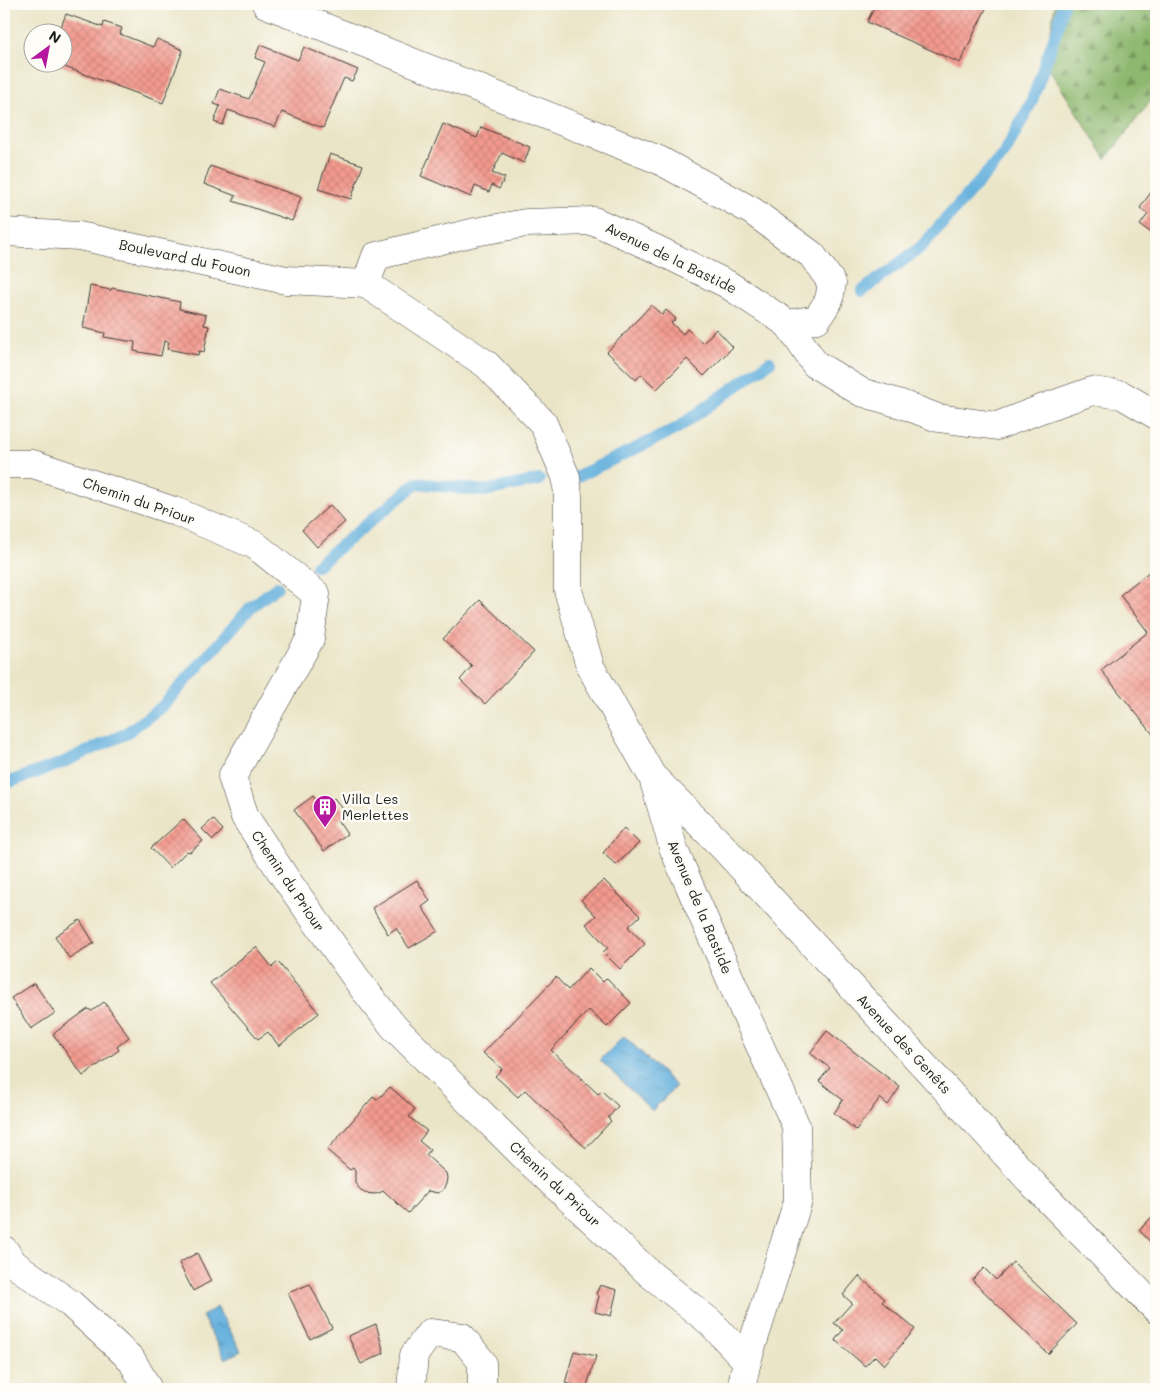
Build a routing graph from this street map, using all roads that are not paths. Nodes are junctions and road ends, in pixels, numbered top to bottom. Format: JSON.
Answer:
{"nodes":[{"id":1,"x":266,"y":4,"type":"edge"},
{"id":2,"x":4,"y":232,"type":"edge"},
{"id":3,"x":366,"y":284,"type":"junction"},
{"id":4,"x":788,"y":324,"type":"junction"},
{"id":5,"x":1156,"y":415,"type":"edge"},
{"id":6,"x":4,"y":464,"type":"edge"},
{"id":7,"x":654,"y":778,"type":"junction"},
{"id":8,"x":4,"y":1250,"type":"edge"},
{"id":9,"x":1156,"y":1309,"type":"edge"},
{"id":10,"x":747,"y":1361,"type":"junction"},
{"id":11,"x":148,"y":1389,"type":"edge"},
{"id":12,"x":411,"y":1389,"type":"edge"},
{"id":13,"x":482,"y":1389,"type":"edge"},
{"id":14,"x":741,"y":1389,"type":"edge"}],
"edges":[{"from":1,"to":4,"type":"street"},
{"from":2,"to":3,"type":"street","name":"Boulevard du Fouon"},
{"from":3,"to":4,"type":"street","name":"Avenue de la Bastide"},
{"from":3,"to":7,"type":"street","name":"Avenue de la Bastide"},
{"from":4,"to":5,"type":"street"},
{"from":6,"to":10,"type":"street","name":"Chemin du Priour"},
{"from":7,"to":9,"type":"street","name":"Avenue des Genêts"},
{"from":7,"to":10,"type":"street","name":"Avenue de la Bastide"},
{"from":8,"to":11,"type":"street"},
{"from":10,"to":14,"type":"street","name":"Avenue de la Bastide"},
{"from":12,"to":13,"type":"street"}]}
